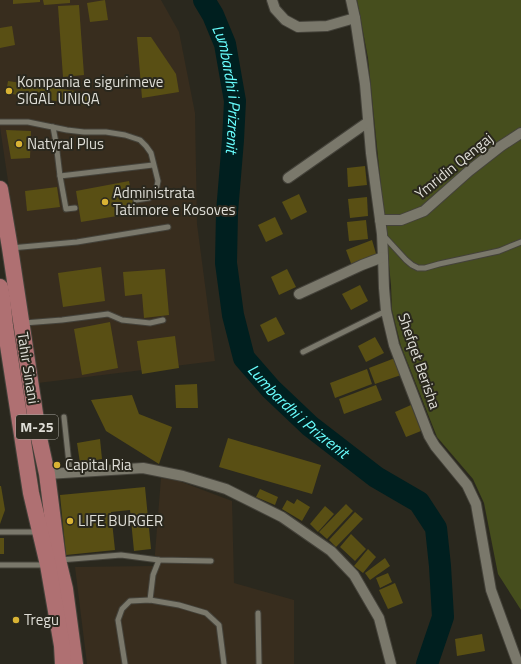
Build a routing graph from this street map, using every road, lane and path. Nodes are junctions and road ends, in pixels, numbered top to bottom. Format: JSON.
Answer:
{"nodes":[{"id":1,"x":272,"y":0,"type":"edge"},
{"id":2,"x":351,"y":0,"type":"edge"},
{"id":3,"x":355,"y":18,"type":"junction"},
{"id":4,"x":0,"y":122,"type":"edge"},
{"id":5,"x":368,"y":122,"type":"junction"},
{"id":6,"x":53,"y":127,"type":"junction"},
{"id":7,"x":521,"y":133,"type":"edge"},
{"id":8,"x":153,"y":165,"type":"junction"},
{"id":9,"x":60,"y":176,"type":"junction"},
{"id":10,"x":288,"y":178,"type":"dead end"},
{"id":11,"x":0,"y":189,"type":"edge"},
{"id":12,"x":136,"y":200,"type":"dead end"},
{"id":13,"x":75,"y":208,"type":"dead end"},
{"id":14,"x":380,"y":220,"type":"junction"},
{"id":15,"x":168,"y":227,"type":"dead end"},
{"id":16,"x":382,"y":234,"type":"junction"},
{"id":17,"x":521,"y":242,"type":"edge"},
{"id":18,"x":10,"y":248,"type":"junction"},
{"id":19,"x":384,"y":257,"type":"junction"},
{"id":20,"x":1,"y":294,"type":"edge"},
{"id":21,"x":299,"y":294,"type":"dead end"},
{"id":22,"x":386,"y":311,"type":"junction"},
{"id":23,"x":163,"y":320,"type":"dead end"},
{"id":24,"x":21,"y":324,"type":"junction"},
{"id":25,"x":303,"y":352,"type":"dead end"},
{"id":26,"x":64,"y":417,"type":"dead end"},
{"id":27,"x":70,"y":473,"type":"junction"},
{"id":28,"x":47,"y":474,"type":"junction"},
{"id":29,"x":0,"y":532,"type":"edge"},
{"id":30,"x":40,"y":532,"type":"junction"},
{"id":31,"x":159,"y":560,"type":"junction"},
{"id":32,"x":53,"y":562,"type":"junction"},
{"id":33,"x":211,"y":562,"type":"dead end"},
{"id":34,"x":0,"y":565,"type":"edge"},
{"id":35,"x":150,"y":600,"type":"junction"},
{"id":36,"x":258,"y":613,"type":"dead end"},
{"id":37,"x":63,"y":664,"type":"edge"},
{"id":38,"x":75,"y":664,"type":"edge"},
{"id":39,"x":125,"y":664,"type":"edge"},
{"id":40,"x":224,"y":664,"type":"edge"},
{"id":41,"x":259,"y":664,"type":"edge"},
{"id":42,"x":391,"y":664,"type":"edge"},
{"id":43,"x":518,"y":664,"type":"edge"}],
"edges":[{"from":1,"to":3,"type":"street"},
{"from":2,"to":3,"type":"street","name":"Shefqet Berisha"},
{"from":3,"to":5,"type":"street","name":"Shefqet Berisha"},
{"from":4,"to":6,"type":"lane"},
{"from":5,"to":10,"type":"street"},
{"from":5,"to":14,"type":"street","name":"Shefqet Berisha"},
{"from":6,"to":8,"type":"lane"},
{"from":6,"to":9,"type":"lane"},
{"from":7,"to":14,"type":"street","name":"Ymridin Qengaj"},
{"from":8,"to":9,"type":"lane"},
{"from":8,"to":12,"type":"lane"},
{"from":9,"to":13,"type":"lane"},
{"from":11,"to":18,"type":"main road","name":"Tahir Sinani","number":"M-25"},
{"from":14,"to":16,"type":"street","name":"Shefqet Berisha"},
{"from":15,"to":18,"type":"lane"},
{"from":16,"to":17,"type":"lane"},
{"from":16,"to":19,"type":"street","name":"Shefqet Berisha"},
{"from":18,"to":24,"type":"main road","name":"Tahir Sinani","number":"M-25"},
{"from":19,"to":21,"type":"street"},
{"from":19,"to":22,"type":"street","name":"Shefqet Berisha"},
{"from":20,"to":30,"type":"main road","name":"Tahir Sinani","number":"M-25"},
{"from":22,"to":25,"type":"lane"},
{"from":22,"to":43,"type":"street","name":"Shefqet Berisha"},
{"from":23,"to":24,"type":"lane"},
{"from":24,"to":28,"type":"main road","name":"Tahir Sinani","number":"M-25"},
{"from":26,"to":27,"type":"lane"},
{"from":27,"to":28,"type":"street"},
{"from":27,"to":42,"type":"street"},
{"from":28,"to":32,"type":"main road","name":"Tahir Sinani","number":"M-25"},
{"from":29,"to":30,"type":"lane"},
{"from":30,"to":32,"type":"main road","name":"Tahir Sinani","number":"M-25"},
{"from":31,"to":32,"type":"lane"},
{"from":31,"to":33,"type":"lane"},
{"from":31,"to":35,"type":"lane"},
{"from":32,"to":34,"type":"lane"},
{"from":32,"to":37,"type":"main road","name":"Tahir Sinani","number":"M-25"},
{"from":32,"to":38,"type":"main road","name":"Tahir Sinani","number":"M-25"},
{"from":35,"to":39,"type":"lane"},
{"from":35,"to":40,"type":"lane"},
{"from":36,"to":41,"type":"lane"}]}
